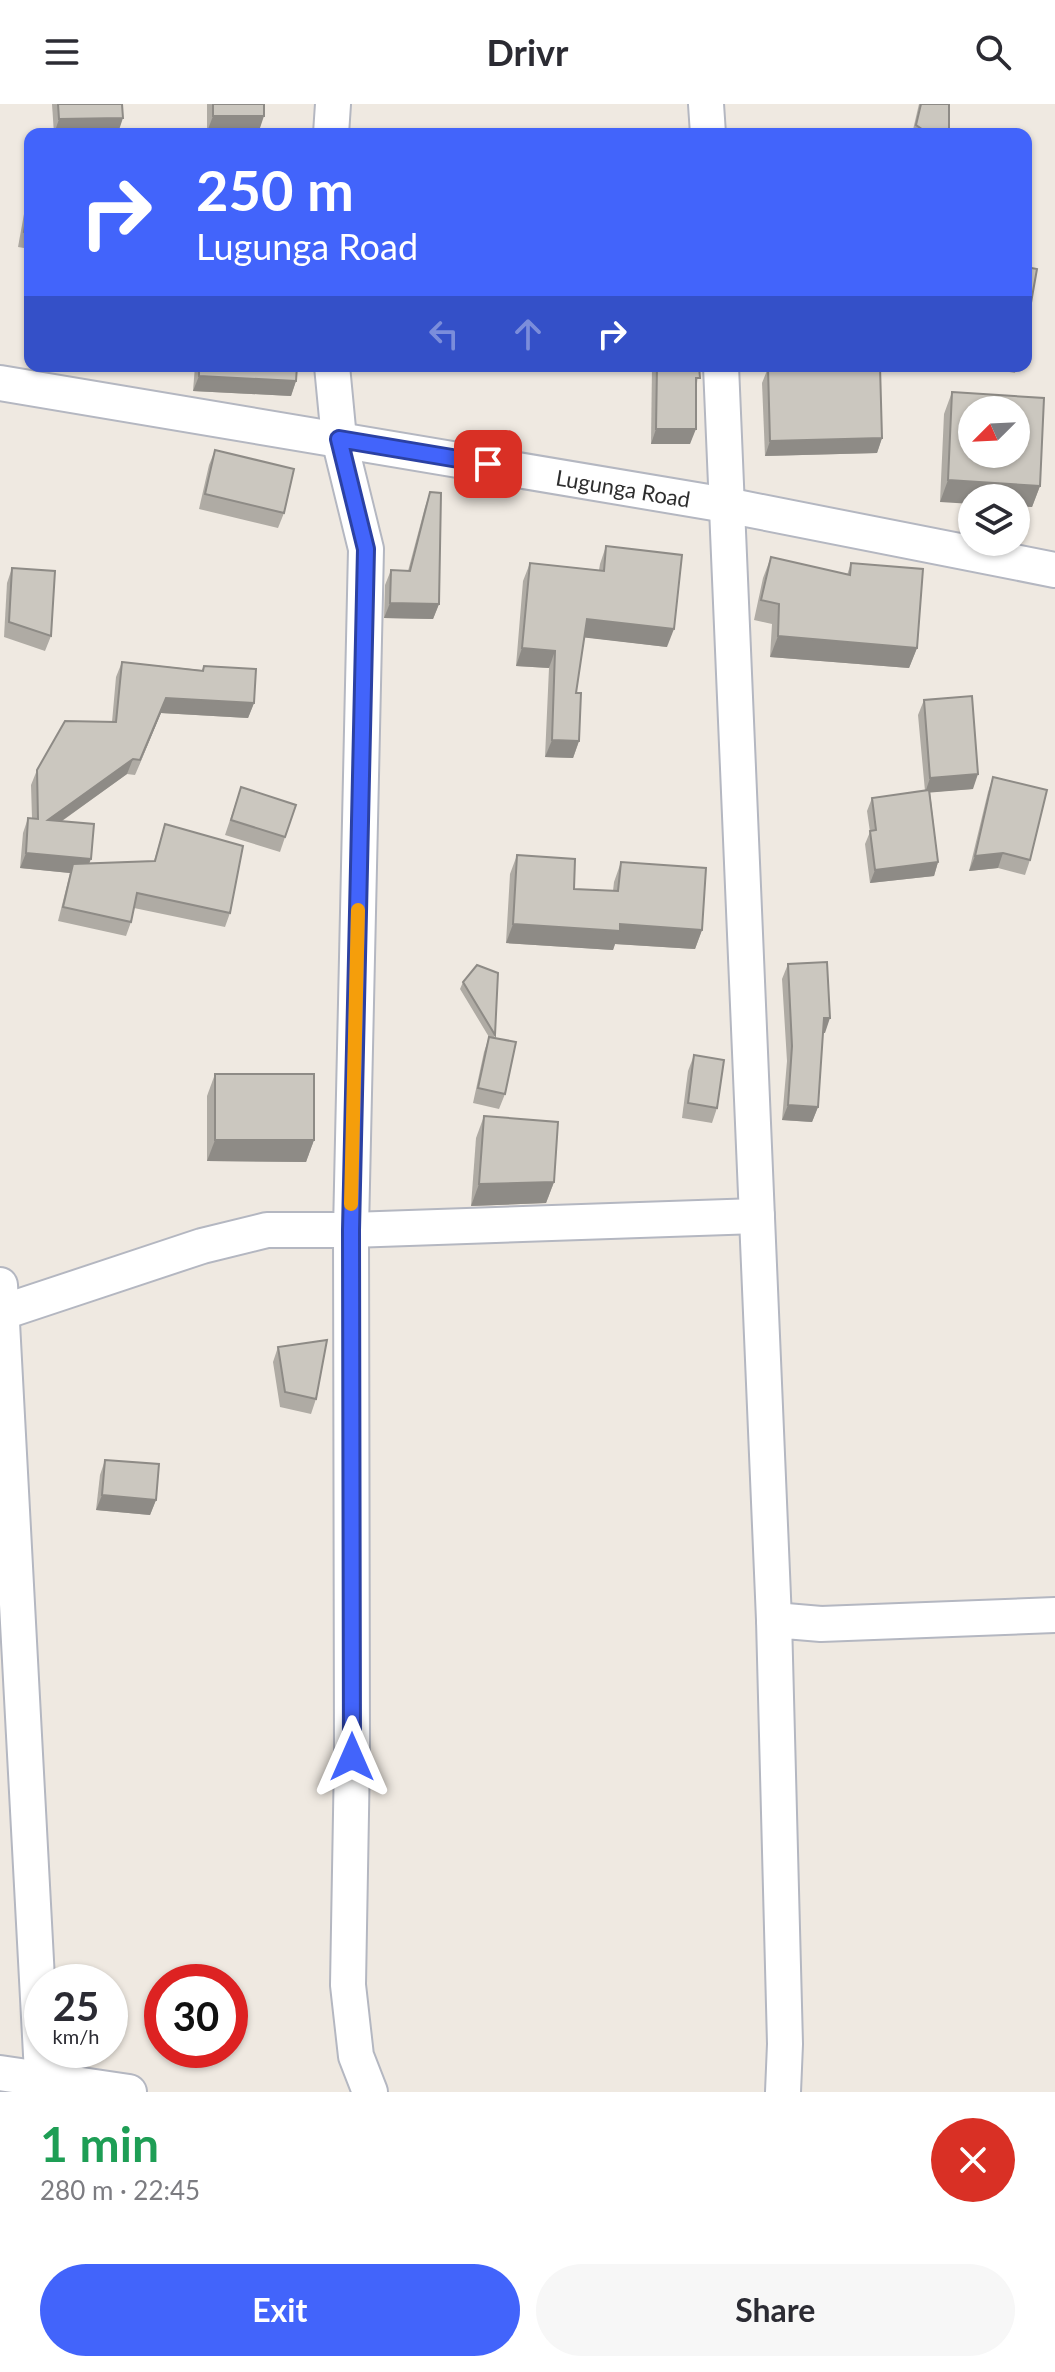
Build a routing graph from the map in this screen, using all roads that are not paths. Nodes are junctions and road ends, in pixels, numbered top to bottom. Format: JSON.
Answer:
{"nodes":[{"id":1,"x":333,"y":104,"type":"edge"},
{"id":2,"x":706,"y":104,"type":"edge"},
{"id":3,"x":331,"y":128,"type":"edge"},
{"id":4,"x":708,"y":128,"type":"edge"},
{"id":5,"x":333,"y":372,"type":"edge"},
{"id":6,"x":721,"y":372,"type":"edge"},
{"id":7,"x":0,"y":383,"type":"edge"},
{"id":8,"x":339,"y":439,"type":"junction"},
{"id":9,"x":726,"y":505,"type":"junction"},
{"id":10,"x":1055,"y":570,"type":"edge"},
{"id":11,"x":757,"y":1216,"type":"junction"},
{"id":12,"x":351,"y":1230,"type":"junction"},
{"id":13,"x":0,"y":1303,"type":"edge"},
{"id":14,"x":1055,"y":1615,"type":"edge"},
{"id":15,"x":774,"y":1620,"type":"junction"},
{"id":16,"x":0,"y":2073,"type":"edge"},
{"id":17,"x":42,"y":2085,"type":"edge"},
{"id":18,"x":129,"y":2092,"type":"edge"},
{"id":19,"x":370,"y":2092,"type":"edge"},
{"id":20,"x":783,"y":2092,"type":"edge"}],
"edges":[{"from":1,"to":3,"type":"street"},
{"from":2,"to":4,"type":"street"},
{"from":5,"to":8,"type":"street"},
{"from":6,"to":9,"type":"street"},
{"from":7,"to":8,"type":"street","name":"Lugunga Road"},
{"from":8,"to":9,"type":"street","name":"Lugunga Road"},
{"from":8,"to":12,"type":"street"},
{"from":9,"to":10,"type":"street","name":"Lugunga Road"},
{"from":9,"to":11,"type":"street"},
{"from":11,"to":12,"type":"street"},
{"from":11,"to":15,"type":"street"},
{"from":12,"to":13,"type":"street"},
{"from":12,"to":19,"type":"street"},
{"from":13,"to":17,"type":"street"},
{"from":14,"to":15,"type":"street"},
{"from":15,"to":20,"type":"street"},
{"from":16,"to":17,"type":"street"},
{"from":17,"to":18,"type":"street"}]}
